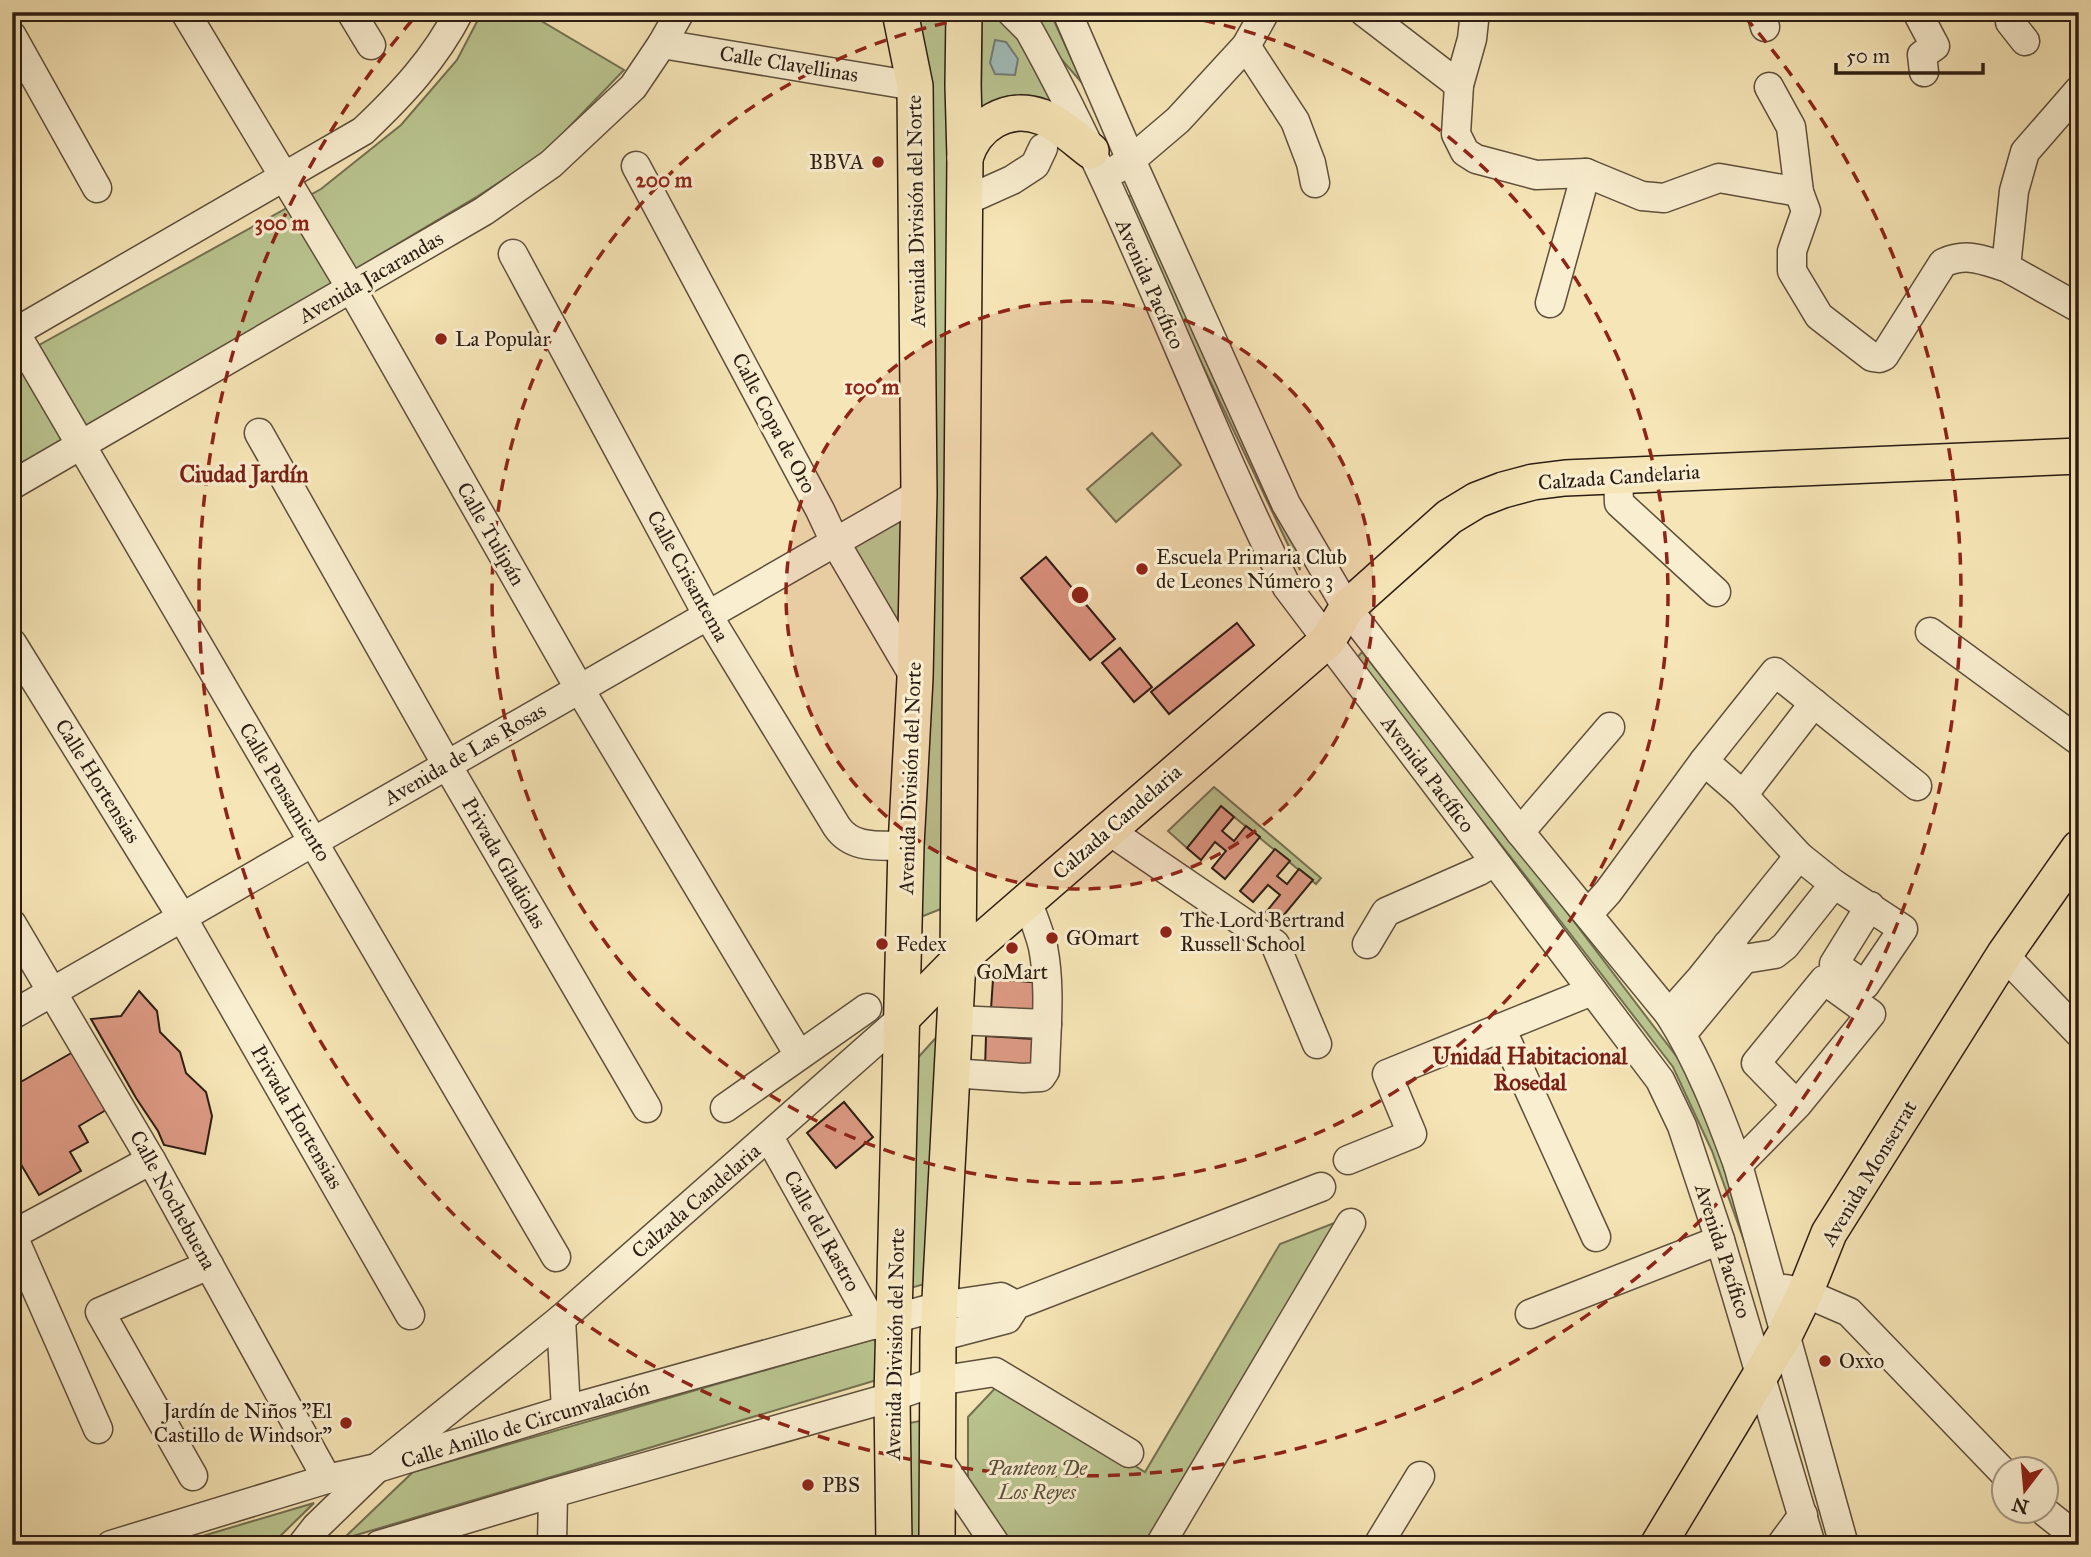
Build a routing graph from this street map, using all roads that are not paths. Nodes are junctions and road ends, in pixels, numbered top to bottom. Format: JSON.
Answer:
{"nodes":[{"id":1,"x":185,"y":12,"type":"edge"},
{"id":2,"x":351,"y":12,"type":"edge"},
{"id":3,"x":459,"y":12,"type":"edge"},
{"id":4,"x":680,"y":12,"type":"edge"},
{"id":5,"x":900,"y":12,"type":"edge"},
{"id":6,"x":964,"y":12,"type":"edge"},
{"id":7,"x":1011,"y":12,"type":"edge"},
{"id":8,"x":1067,"y":12,"type":"edge"},
{"id":9,"x":1265,"y":12,"type":"edge"},
{"id":10,"x":1364,"y":12,"type":"edge"},
{"id":11,"x":1475,"y":12,"type":"edge"},
{"id":12,"x":1916,"y":12,"type":"edge"},
{"id":13,"x":2018,"y":12,"type":"edge"},
{"id":14,"x":12,"y":36,"type":"edge"},
{"id":15,"x":2025,"y":41,"type":"dead end"},
{"id":16,"x":662,"y":44,"type":"junction"},
{"id":17,"x":371,"y":45,"type":"dead end"},
{"id":18,"x":1245,"y":46,"type":"junction"},
{"id":19,"x":1924,"y":72,"type":"dead end"},
{"id":20,"x":1459,"y":85,"type":"junction"},
{"id":21,"x":915,"y":86,"type":"junction"},
{"id":22,"x":1769,"y":87,"type":"dead end"},
{"id":23,"x":2079,"y":90,"type":"edge"},
{"id":24,"x":1043,"y":148,"type":"dead end"},
{"id":25,"x":965,"y":158,"type":"junction"},
{"id":26,"x":1131,"y":160,"type":"junction"},
{"id":27,"x":1097,"y":164,"type":"junction"},
{"id":28,"x":636,"y":166,"type":"dead end"},
{"id":29,"x":1586,"y":173,"type":"junction"},
{"id":30,"x":285,"y":178,"type":"junction"},
{"id":31,"x":1315,"y":183,"type":"dead end"},
{"id":32,"x":97,"y":188,"type":"dead end"},
{"id":33,"x":1799,"y":192,"type":"junction"},
{"id":34,"x":965,"y":201,"type":"junction"},
{"id":35,"x":513,"y":254,"type":"dead end"},
{"id":36,"x":2006,"y":267,"type":"junction"},
{"id":37,"x":351,"y":288,"type":"junction"},
{"id":38,"x":1550,"y":303,"type":"dead end"},
{"id":39,"x":2079,"y":308,"type":"edge"},
{"id":40,"x":13,"y":331,"type":"edge"},
{"id":41,"x":260,"y":433,"type":"dead end"},
{"id":42,"x":80,"y":446,"type":"junction"},
{"id":43,"x":2079,"y":456,"type":"edge"},
{"id":44,"x":1618,"y":475,"type":"junction"},
{"id":45,"x":12,"y":485,"type":"edge"},
{"id":46,"x":919,"y":494,"type":"junction"},
{"id":47,"x":835,"y":542,"type":"junction"},
{"id":48,"x":1716,"y":592,"type":"dead end"},
{"id":49,"x":1347,"y":608,"type":"junction"},
{"id":50,"x":707,"y":614,"type":"junction"},
{"id":51,"x":1930,"y":632,"type":"dead end"},
{"id":52,"x":1328,"y":640,"type":"junction"},
{"id":53,"x":12,"y":643,"type":"edge"},
{"id":54,"x":915,"y":678,"type":"junction"},
{"id":55,"x":579,"y":688,"type":"junction"},
{"id":56,"x":1814,"y":703,"type":"junction"},
{"id":57,"x":1610,"y":727,"type":"dead end"},
{"id":58,"x":2079,"y":741,"type":"edge"},
{"id":59,"x":1704,"y":761,"type":"junction"},
{"id":60,"x":447,"y":765,"type":"junction"},
{"id":61,"x":1917,"y":786,"type":"dead end"},
{"id":62,"x":1743,"y":795,"type":"junction"},
{"id":63,"x":1108,"y":830,"type":"junction"},
{"id":64,"x":1520,"y":832,"type":"junction"},
{"id":65,"x":315,"y":842,"type":"junction"},
{"id":66,"x":906,"y":846,"type":"junction"},
{"id":67,"x":2079,"y":848,"type":"edge"},
{"id":68,"x":1798,"y":856,"type":"junction"},
{"id":69,"x":1494,"y":862,"type":"junction"},
{"id":70,"x":1834,"y":884,"type":"junction"},
{"id":71,"x":1027,"y":901,"type":"junction"},
{"id":72,"x":1870,"y":906,"type":"dead end"},
{"id":73,"x":1588,"y":914,"type":"junction"},
{"id":74,"x":183,"y":919,"type":"junction"},
{"id":75,"x":12,"y":924,"type":"edge"},
{"id":76,"x":1367,"y":944,"type":"dead end"},
{"id":77,"x":1735,"y":952,"type":"junction"},
{"id":78,"x":2004,"y":955,"type":"junction"},
{"id":79,"x":958,"y":961,"type":"junction"},
{"id":80,"x":1592,"y":991,"type":"junction"},
{"id":81,"x":54,"y":992,"type":"junction"},
{"id":82,"x":867,"y":1008,"type":"dead end"},
{"id":83,"x":12,"y":1015,"type":"edge"},
{"id":84,"x":902,"y":1018,"type":"junction"},
{"id":85,"x":955,"y":1020,"type":"junction"},
{"id":86,"x":1047,"y":1024,"type":"junction"},
{"id":87,"x":1675,"y":1024,"type":"junction"},
{"id":88,"x":1501,"y":1028,"type":"junction"},
{"id":89,"x":2079,"y":1033,"type":"edge"},
{"id":90,"x":1317,"y":1044,"type":"dead end"},
{"id":91,"x":799,"y":1055,"type":"junction"},
{"id":92,"x":952,"y":1073,"type":"junction"},
{"id":93,"x":1797,"y":1105,"type":"dead end"},
{"id":94,"x":647,"y":1108,"type":"dead end"},
{"id":95,"x":725,"y":1108,"type":"dead end"},
{"id":96,"x":769,"y":1137,"type":"junction"},
{"id":97,"x":151,"y":1160,"type":"junction"},
{"id":98,"x":1348,"y":1160,"type":"dead end"},
{"id":99,"x":1738,"y":1165,"type":"junction"},
{"id":100,"x":1321,"y":1187,"type":"dead end"},
{"id":101,"x":1351,"y":1223,"type":"dead end"},
{"id":102,"x":12,"y":1235,"type":"edge"},
{"id":103,"x":1596,"y":1237,"type":"dead end"},
{"id":104,"x":1720,"y":1240,"type":"junction"},
{"id":105,"x":556,"y":1257,"type":"dead end"},
{"id":106,"x":209,"y":1265,"type":"junction"},
{"id":107,"x":1789,"y":1290,"type":"junction"},
{"id":108,"x":1737,"y":1295,"type":"junction"},
{"id":109,"x":1530,"y":1314,"type":"dead end"},
{"id":110,"x":410,"y":1315,"type":"dead end"},
{"id":111,"x":561,"y":1320,"type":"junction"},
{"id":112,"x":885,"y":1322,"type":"junction"},
{"id":113,"x":939,"y":1322,"type":"junction"},
{"id":114,"x":1784,"y":1336,"type":"junction"},
{"id":115,"x":1760,"y":1377,"type":"junction"},
{"id":116,"x":937,"y":1381,"type":"junction"},
{"id":117,"x":892,"y":1397,"type":"junction"},
{"id":118,"x":566,"y":1410,"type":"junction"},
{"id":119,"x":98,"y":1429,"type":"dead end"},
{"id":120,"x":1129,"y":1453,"type":"dead end"},
{"id":121,"x":937,"y":1457,"type":"junction"},
{"id":122,"x":1990,"y":1458,"type":"edge"},
{"id":123,"x":377,"y":1468,"type":"junction"},
{"id":124,"x":192,"y":1476,"type":"dead end"},
{"id":125,"x":1420,"y":1476,"type":"dead end"},
{"id":126,"x":327,"y":1479,"type":"junction"},
{"id":127,"x":553,"y":1493,"type":"junction"},
{"id":128,"x":1803,"y":1515,"type":"junction"},
{"id":129,"x":2060,"y":1520,"type":"edge"},
{"id":130,"x":2075,"y":1530,"type":"edge"},
{"id":131,"x":111,"y":1545,"type":"edge"},
{"id":132,"x":302,"y":1545,"type":"edge"},
{"id":133,"x":379,"y":1545,"type":"edge"},
{"id":134,"x":552,"y":1545,"type":"edge"},
{"id":135,"x":894,"y":1545,"type":"edge"},
{"id":136,"x":937,"y":1545,"type":"edge"},
{"id":137,"x":996,"y":1545,"type":"edge"},
{"id":138,"x":1160,"y":1545,"type":"edge"},
{"id":139,"x":1378,"y":1545,"type":"edge"},
{"id":140,"x":1658,"y":1545,"type":"edge"},
{"id":141,"x":1781,"y":1545,"type":"edge"},
{"id":142,"x":1811,"y":1545,"type":"edge"},
{"id":143,"x":1844,"y":1545,"type":"edge"}],
"edges":[{"from":1,"to":30,"type":"street","name":"Calle Tulipán"},
{"from":2,"to":17,"type":"street"},
{"from":3,"to":30,"type":"street"},
{"from":4,"to":16,"type":"street","name":"Avenida Jacarandas"},
{"from":5,"to":21,"type":"main road","name":"Avenida División del Norte"},
{"from":6,"to":25,"type":"main road","name":"Avenida División del Norte"},
{"from":7,"to":27,"type":"street","name":"Avenida Pacífico"},
{"from":8,"to":26,"type":"street","name":"Avenida Pacífico"},
{"from":9,"to":18,"type":"street"},
{"from":10,"to":20,"type":"street"},
{"from":11,"to":20,"type":"street"},
{"from":12,"to":19,"type":"street"},
{"from":13,"to":15,"type":"street"},
{"from":14,"to":32,"type":"street"},
{"from":16,"to":21,"type":"street","name":"Calle Clavellinas"},
{"from":16,"to":37,"type":"street","name":"Avenida Jacarandas"},
{"from":18,"to":26,"type":"street"},
{"from":18,"to":31,"type":"street"},
{"from":20,"to":29,"type":"street"},
{"from":21,"to":46,"type":"main road","name":"Avenida División del Norte"},
{"from":22,"to":33,"type":"street"},
{"from":23,"to":36,"type":"street"},
{"from":24,"to":34,"type":"street"},
{"from":25,"to":27,"type":"main road"},
{"from":25,"to":34,"type":"main road","name":"Avenida División del Norte"},
{"from":26,"to":27,"type":"street"},
{"from":26,"to":49,"type":"street","name":"Avenida Pacífico"},
{"from":27,"to":52,"type":"street","name":"Avenida Pacífico"},
{"from":28,"to":47,"type":"street","name":"Calle Copa de Oro"},
{"from":29,"to":33,"type":"street"},
{"from":29,"to":38,"type":"street"},
{"from":30,"to":37,"type":"street","name":"Calle Tulipán"},
{"from":30,"to":40,"type":"street"},
{"from":33,"to":36,"type":"street"},
{"from":34,"to":79,"type":"main road","name":"Avenida División del Norte"},
{"from":35,"to":50,"type":"street","name":"Calle Crisantema"},
{"from":36,"to":39,"type":"street"},
{"from":37,"to":42,"type":"street","name":"Avenida Jacarandas"},
{"from":37,"to":55,"type":"street","name":"Calle Tulipán"},
{"from":40,"to":42,"type":"street","name":"Calle Pensamiento"},
{"from":41,"to":60,"type":"street","name":"Privada Gladiolas"},
{"from":42,"to":45,"type":"street","name":"Avenida Jacarandas"},
{"from":42,"to":65,"type":"street","name":"Calle Pensamiento"},
{"from":43,"to":44,"type":"main road","name":"Calzada Candelaria"},
{"from":44,"to":48,"type":"street"},
{"from":44,"to":49,"type":"main road","name":"Calzada Candelaria"},
{"from":46,"to":47,"type":"street","name":"Avenida de Las Rosas"},
{"from":46,"to":54,"type":"main road","name":"Avenida División del Norte"},
{"from":47,"to":50,"type":"street","name":"Avenida de Las Rosas"},
{"from":47,"to":54,"type":"street","name":"Calle Copa de Oro"},
{"from":49,"to":52,"type":"main road","name":"Calzada Candelaria"},
{"from":49,"to":64,"type":"street","name":"Avenida Pacífico"},
{"from":50,"to":55,"type":"street","name":"Avenida de Las Rosas"},
{"from":50,"to":66,"type":"street","name":"Calle Crisantema"},
{"from":51,"to":58,"type":"street"},
{"from":52,"to":63,"type":"main road","name":"Calzada Candelaria"},
{"from":52,"to":69,"type":"street","name":"Avenida Pacífico"},
{"from":53,"to":74,"type":"street","name":"Calle Hortensias"},
{"from":54,"to":66,"type":"main road","name":"Avenida División del Norte"},
{"from":55,"to":60,"type":"street","name":"Avenida de Las Rosas"},
{"from":55,"to":91,"type":"street","name":"Calle Tulipán"},
{"from":56,"to":59,"type":"street"},
{"from":56,"to":61,"type":"street"},
{"from":56,"to":62,"type":"street"},
{"from":57,"to":64,"type":"street"},
{"from":59,"to":62,"type":"street"},
{"from":59,"to":73,"type":"street"},
{"from":60,"to":65,"type":"street","name":"Avenida de Las Rosas"},
{"from":60,"to":94,"type":"street","name":"Privada Gladiolas"},
{"from":62,"to":68,"type":"street"},
{"from":63,"to":71,"type":"main road","name":"Calzada Candelaria"},
{"from":63,"to":90,"type":"street"},
{"from":64,"to":73,"type":"street","name":"Avenida Pacífico"},
{"from":65,"to":74,"type":"street","name":"Avenida de Las Rosas"},
{"from":65,"to":105,"type":"street","name":"Calle Pensamiento"},
{"from":66,"to":84,"type":"main road","name":"Avenida División del Norte"},
{"from":67,"to":78,"type":"main road","name":"Avenida Monserrat"},
{"from":68,"to":70,"type":"street"},
{"from":68,"to":77,"type":"street"},
{"from":69,"to":76,"type":"street"},
{"from":69,"to":80,"type":"street","name":"Avenida Pacífico"},
{"from":70,"to":72,"type":"street"},
{"from":70,"to":77,"type":"street"},
{"from":71,"to":79,"type":"main road","name":"Calzada Candelaria"},
{"from":71,"to":86,"type":"street"},
{"from":73,"to":87,"type":"street","name":"Avenida Pacífico"},
{"from":74,"to":81,"type":"street","name":"Avenida de Las Rosas"},
{"from":74,"to":110,"type":"street","name":"Privada Hortensias"},
{"from":75,"to":81,"type":"street","name":"Calle Nochebuena"},
{"from":77,"to":87,"type":"street"},
{"from":78,"to":89,"type":"street"},
{"from":78,"to":107,"type":"main road","name":"Avenida Monserrat"},
{"from":79,"to":84,"type":"main road","name":"Calzada Candelaria"},
{"from":79,"to":85,"type":"main road","name":"Avenida División del Norte"},
{"from":80,"to":88,"type":"street"},
{"from":80,"to":104,"type":"street","name":"Avenida Pacífico"},
{"from":81,"to":83,"type":"street","name":"Avenida de Las Rosas"},
{"from":81,"to":97,"type":"street","name":"Calle Nochebuena"},
{"from":82,"to":91,"type":"street"},
{"from":84,"to":96,"type":"street","name":"Calzada Candelaria"},
{"from":84,"to":112,"type":"main road","name":"Avenida División del Norte"},
{"from":85,"to":86,"type":"street"},
{"from":85,"to":92,"type":"main road","name":"Avenida División del Norte"},
{"from":86,"to":92,"type":"street"},
{"from":87,"to":99,"type":"street","name":"Avenida Pacífico"},
{"from":88,"to":98,"type":"street"},
{"from":88,"to":103,"type":"street"},
{"from":91,"to":95,"type":"street"},
{"from":92,"to":113,"type":"main road","name":"Avenida División del Norte"},
{"from":93,"to":99,"type":"street"},
{"from":96,"to":111,"type":"street","name":"Calzada Candelaria"},
{"from":96,"to":112,"type":"street","name":"Calle del Rastro"},
{"from":97,"to":102,"type":"street"},
{"from":97,"to":106,"type":"street","name":"Calle Nochebuena"},
{"from":99,"to":107,"type":"street","name":"Avenida Pacífico"},
{"from":100,"to":113,"type":"street","name":"Calle Anillo de Circunvalación"},
{"from":101,"to":138,"type":"street"},
{"from":102,"to":119,"type":"street"},
{"from":104,"to":108,"type":"street","name":"Avenida Pacífico"},
{"from":104,"to":109,"type":"street"},
{"from":106,"to":124,"type":"street"},
{"from":106,"to":126,"type":"street","name":"Calle Nochebuena"},
{"from":107,"to":108,"type":"street"},
{"from":107,"to":114,"type":"main road","name":"Avenida Monserrat"},
{"from":107,"to":122,"type":"street"},
{"from":108,"to":115,"type":"street","name":"Avenida Pacífico"},
{"from":111,"to":118,"type":"street"},
{"from":111,"to":123,"type":"street","name":"Calzada Candelaria"},
{"from":112,"to":113,"type":"street","name":"Calle Anillo de Circunvalación"},
{"from":112,"to":117,"type":"main road","name":"Avenida División del Norte"},
{"from":112,"to":118,"type":"street","name":"Calle Anillo de Circunvalación"},
{"from":113,"to":116,"type":"main road","name":"Avenida División del Norte"},
{"from":114,"to":115,"type":"main road","name":"Avenida Monserrat"},
{"from":114,"to":143,"type":"street"},
{"from":115,"to":128,"type":"street","name":"Avenida Pacífico"},
{"from":115,"to":140,"type":"main road","name":"Avenida Monserrat"},
{"from":116,"to":117,"type":"street"},
{"from":116,"to":120,"type":"street"},
{"from":116,"to":121,"type":"main road","name":"Avenida División del Norte"},
{"from":117,"to":127,"type":"street"},
{"from":117,"to":135,"type":"main road","name":"Avenida División del Norte"},
{"from":118,"to":123,"type":"street","name":"Calle Anillo de Circunvalación"},
{"from":121,"to":136,"type":"main road","name":"Avenida División del Norte"},
{"from":121,"to":137,"type":"street"},
{"from":123,"to":126,"type":"street","name":"Calle Anillo de Circunvalación"},
{"from":123,"to":132,"type":"street","name":"Calzada Candelaria"},
{"from":125,"to":139,"type":"street"},
{"from":126,"to":131,"type":"street","name":"Calle Anillo de Circunvalación"},
{"from":127,"to":133,"type":"street"},
{"from":127,"to":134,"type":"street"},
{"from":128,"to":141,"type":"street"},
{"from":128,"to":142,"type":"street","name":"Avenida Pacífico"},
{"from":129,"to":130,"type":"street"}]}
